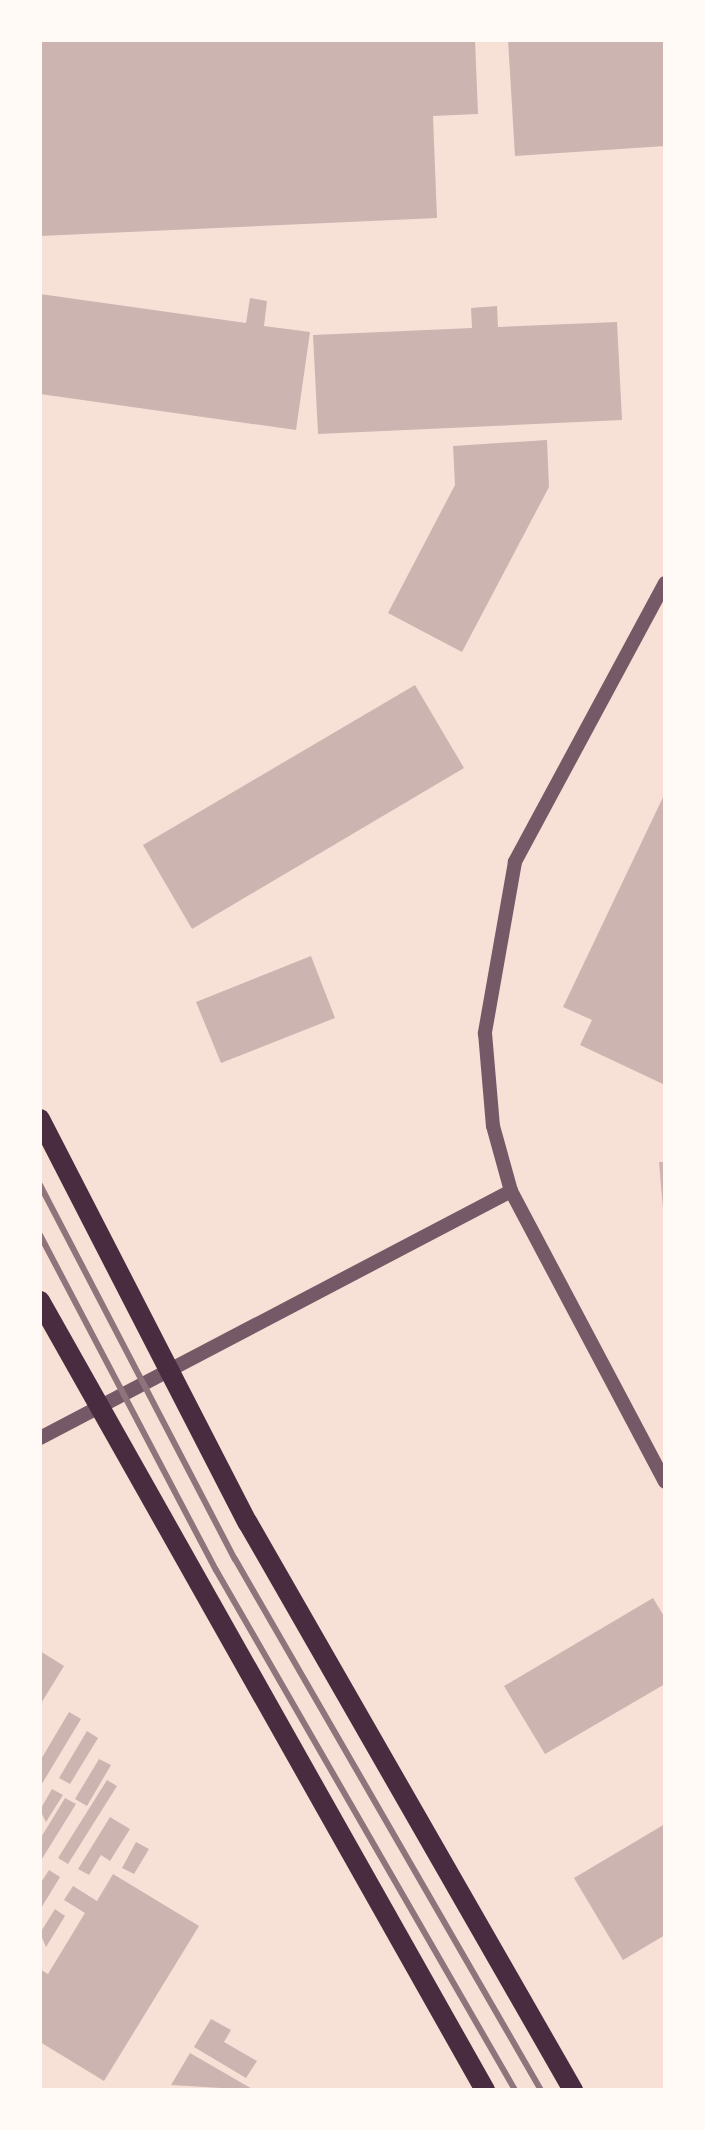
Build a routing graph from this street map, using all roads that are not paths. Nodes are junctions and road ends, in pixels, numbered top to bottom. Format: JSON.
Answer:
{"nodes":[{"id":1,"x":665,"y":583,"type":"edge"},
{"id":2,"x":40,"y":1119,"type":"edge"},
{"id":3,"x":511,"y":1191,"type":"junction"},
{"id":4,"x":40,"y":1301,"type":"edge"},
{"id":5,"x":40,"y":1438,"type":"edge"},
{"id":6,"x":665,"y":1482,"type":"edge"},
{"id":7,"x":485,"y":2090,"type":"edge"},
{"id":8,"x":573,"y":2090,"type":"edge"}],
"edges":[{"from":1,"to":3,"type":"street"},
{"from":2,"to":8,"type":"main road"},
{"from":3,"to":5,"type":"street"},
{"from":3,"to":6,"type":"street"},
{"from":4,"to":7,"type":"main road"}]}
